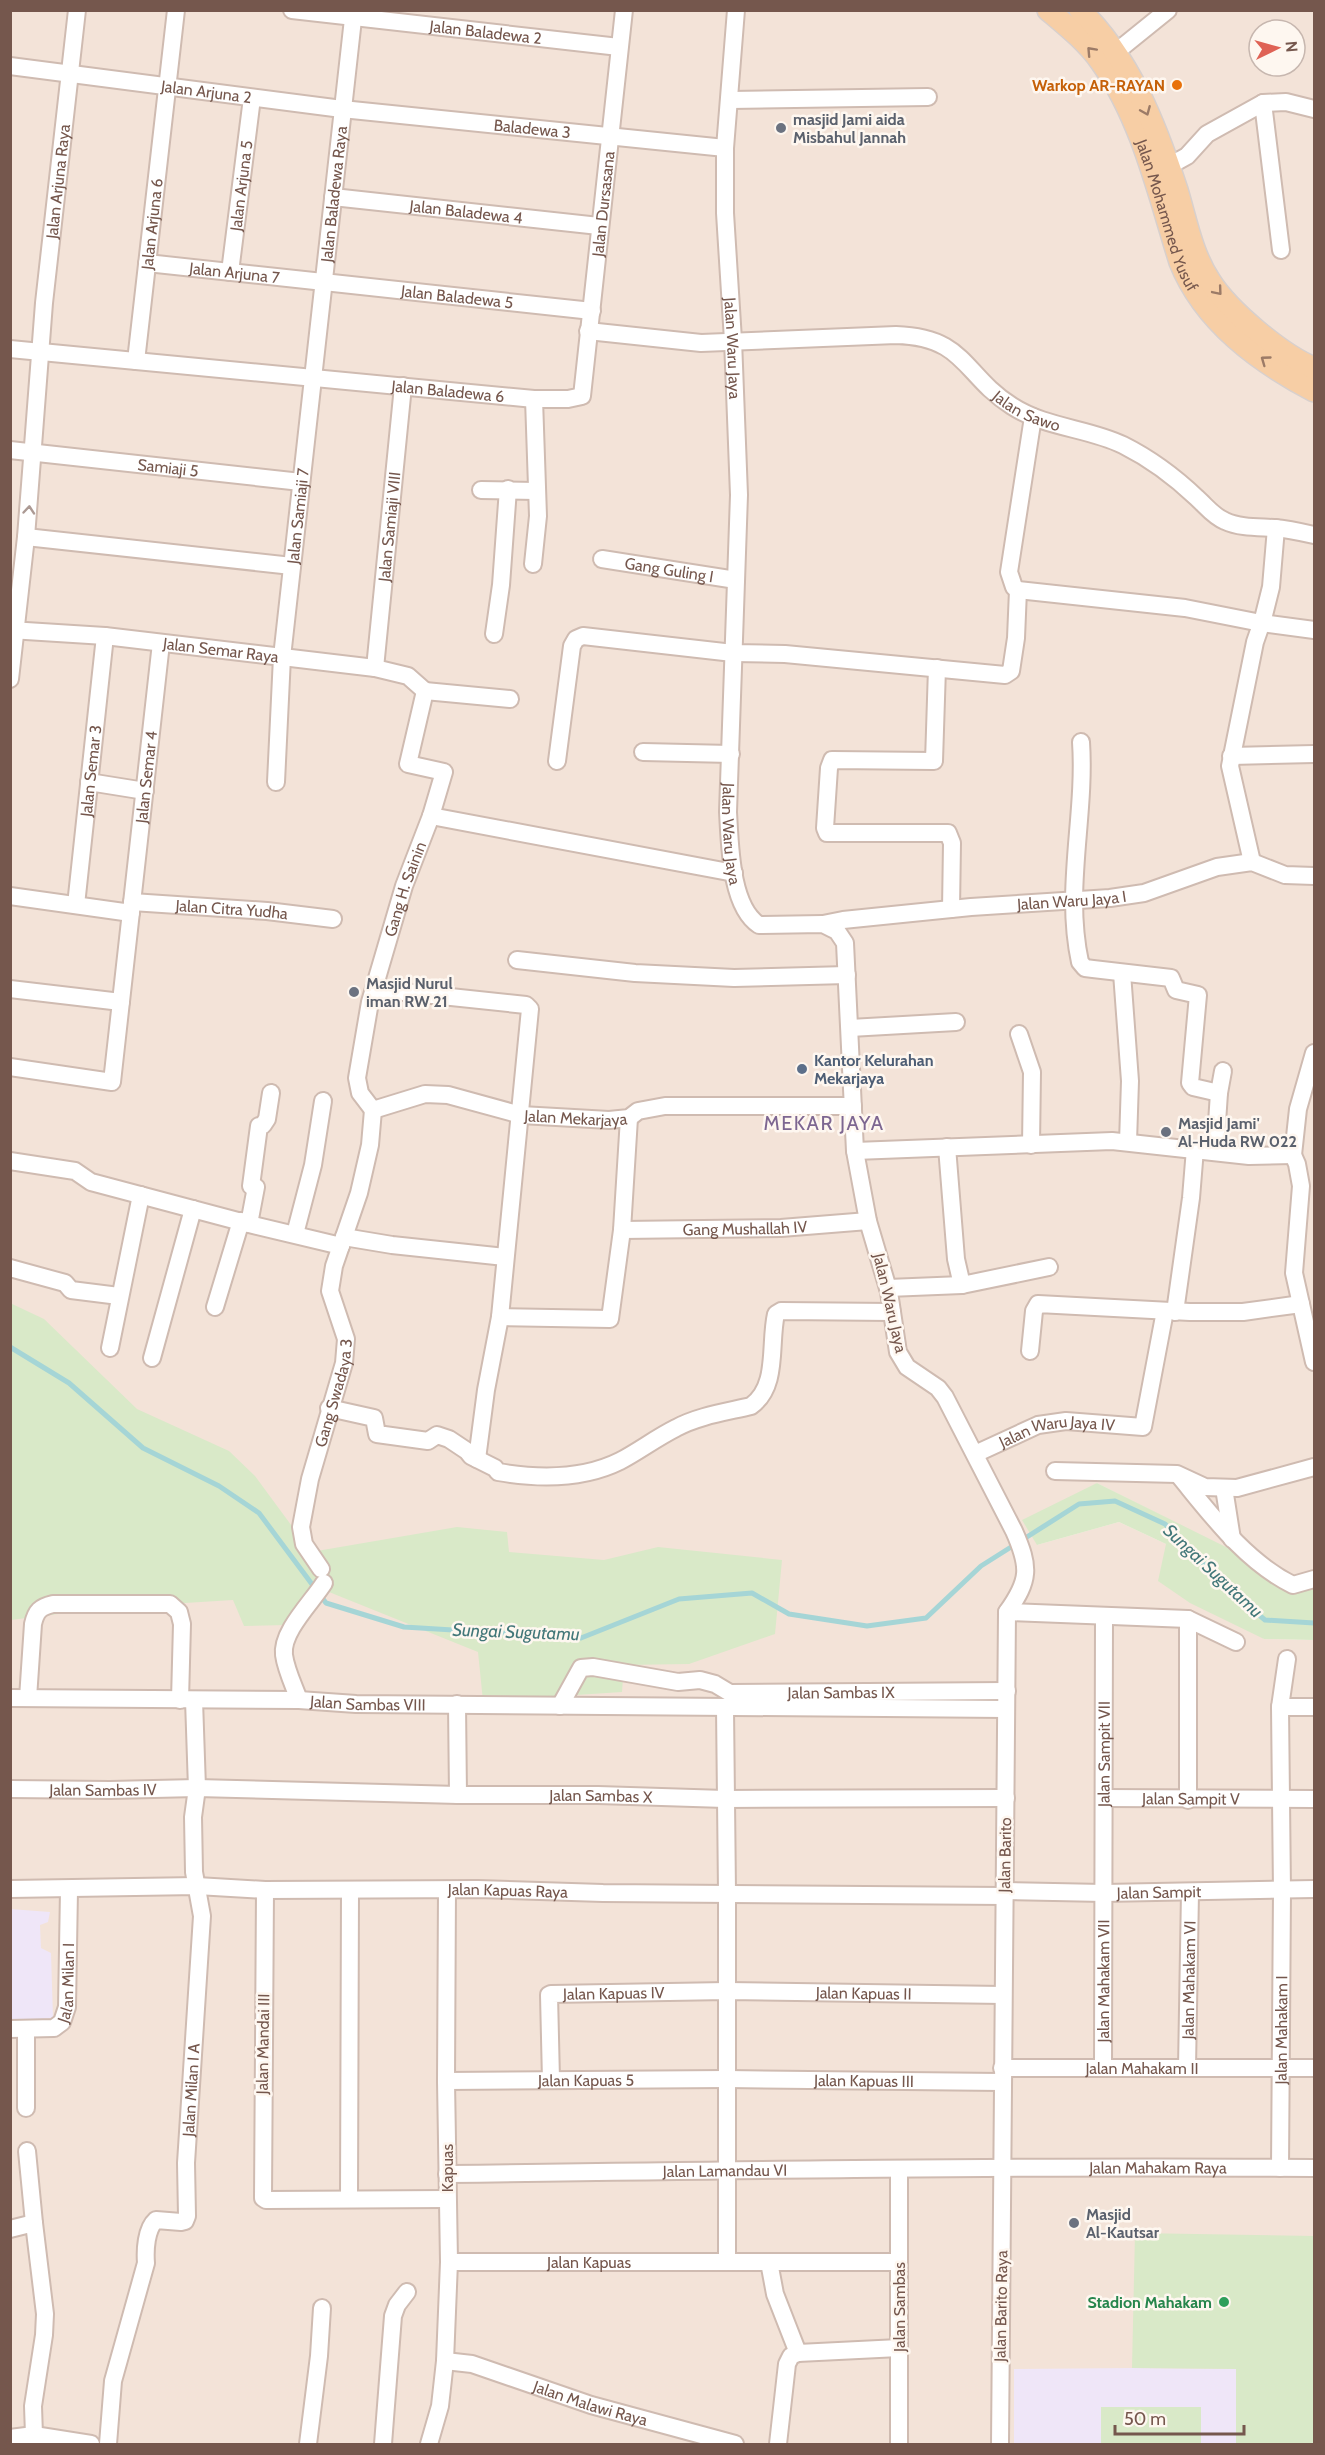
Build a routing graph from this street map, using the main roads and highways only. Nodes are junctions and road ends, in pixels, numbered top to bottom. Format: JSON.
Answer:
{"nodes":[{"id":1,"x":1048,"y":10,"type":"edge"},
{"id":2,"x":1080,"y":10,"type":"edge"},
{"id":3,"x":1314,"y":368,"type":"edge"},
{"id":4,"x":1314,"y":389,"type":"edge"}],
"edges":[{"from":4,"to":1,"type":"main road","name":"Jalan Mohammed Yusuf","one_way":true},
{"from":2,"to":3,"type":"main road","name":"Jalan Mohammed Yusuf","one_way":true}]}
